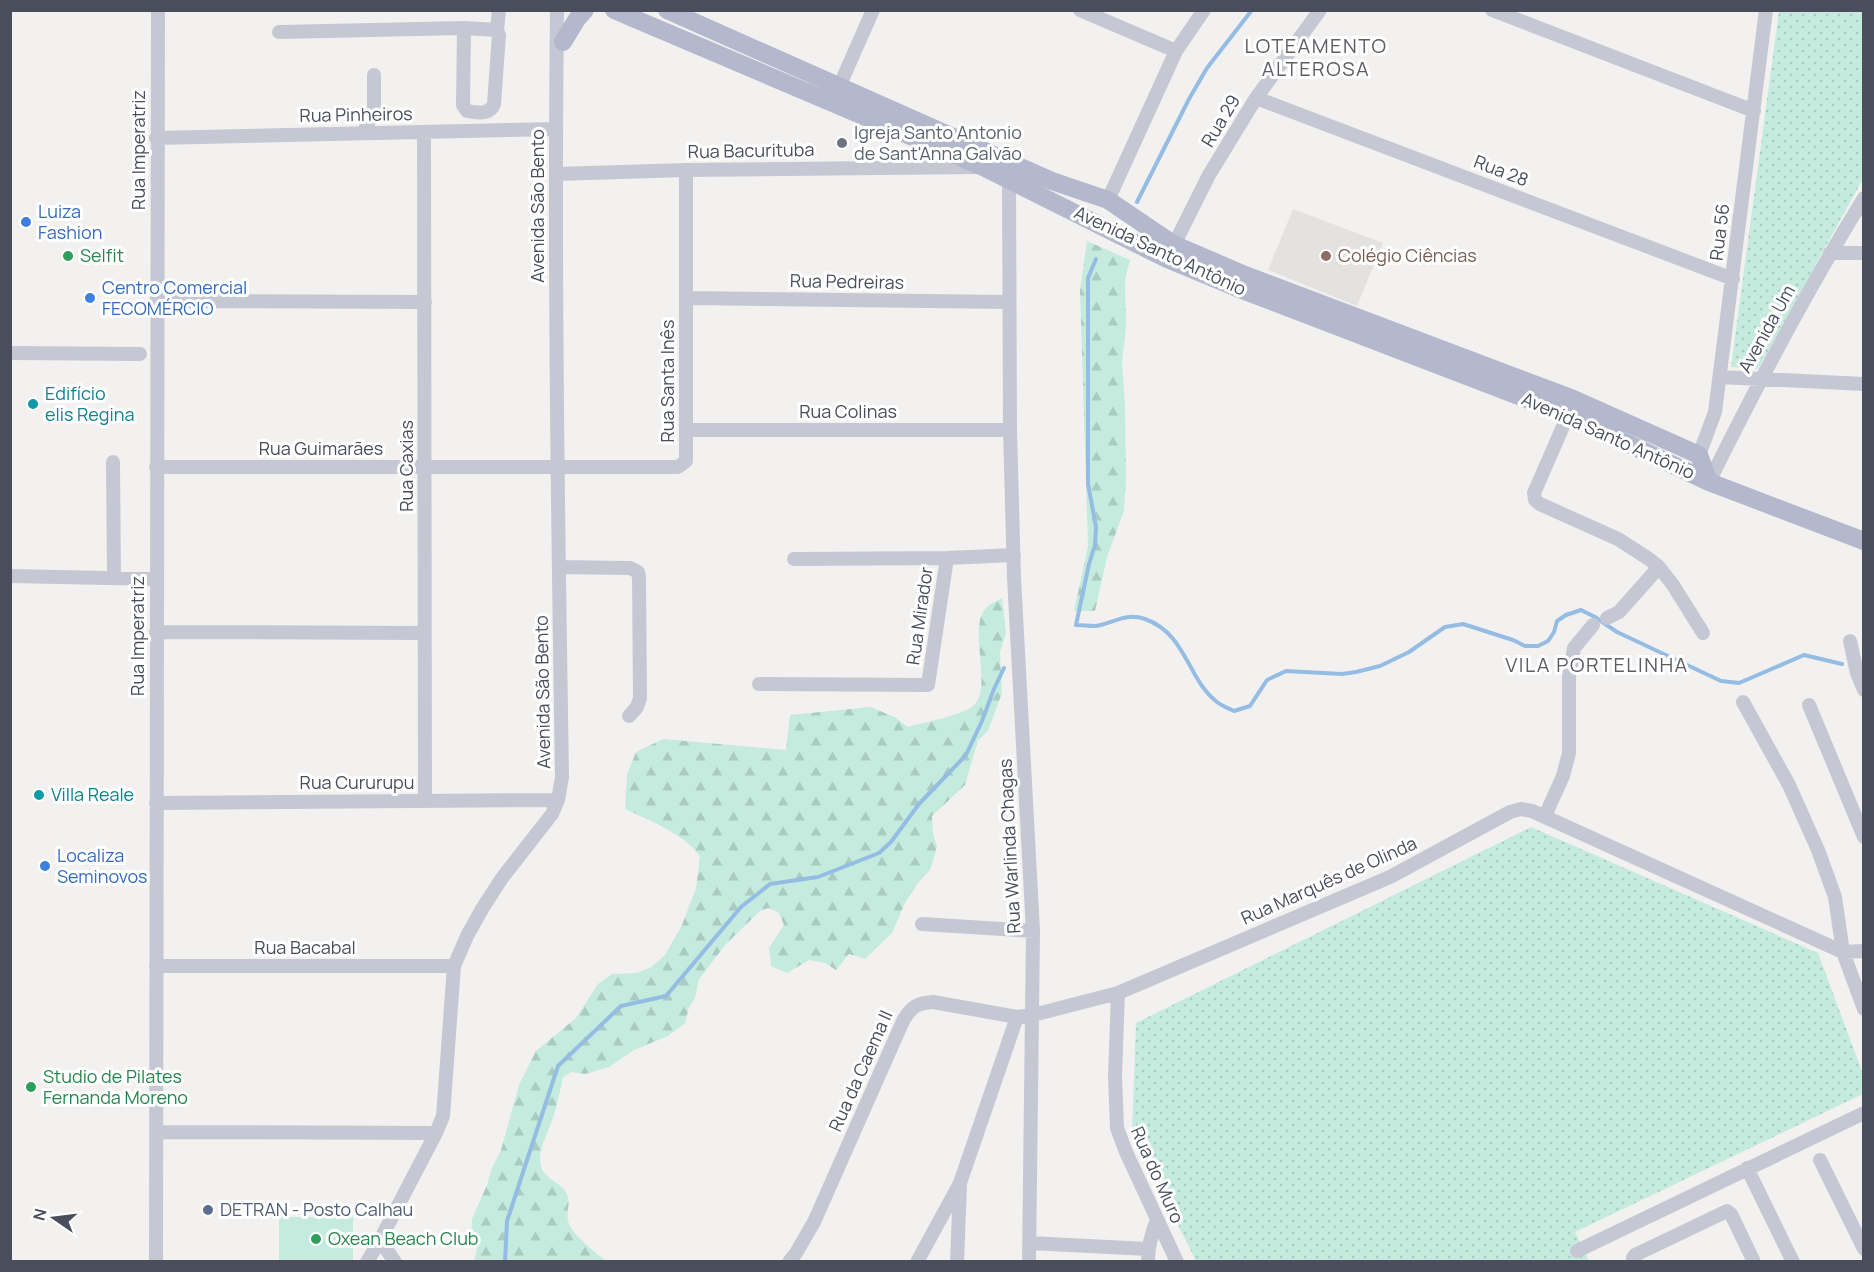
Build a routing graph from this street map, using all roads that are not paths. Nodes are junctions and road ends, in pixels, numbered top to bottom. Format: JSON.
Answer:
{"nodes":[{"id":1,"x":158,"y":10,"type":"edge"},
{"id":2,"x":499,"y":10,"type":"edge"},
{"id":3,"x":557,"y":10,"type":"edge"},
{"id":4,"x":571,"y":10,"type":"edge"},
{"id":5,"x":585,"y":10,"type":"edge"},
{"id":6,"x":614,"y":10,"type":"edge"},
{"id":7,"x":667,"y":10,"type":"edge"},
{"id":8,"x":873,"y":10,"type":"edge"},
{"id":9,"x":1080,"y":10,"type":"edge"},
{"id":10,"x":1204,"y":10,"type":"edge"},
{"id":11,"x":1320,"y":10,"type":"edge"},
{"id":12,"x":1492,"y":10,"type":"edge"},
{"id":13,"x":1766,"y":10,"type":"edge"},
{"id":14,"x":692,"y":16,"type":"edge"},
{"id":15,"x":464,"y":28,"type":"junction"},
{"id":16,"x":497,"y":30,"type":"junction"},
{"id":17,"x":279,"y":32,"type":"dead end"},
{"id":18,"x":563,"y":42,"type":"junction"},
{"id":19,"x":1176,"y":51,"type":"junction"},
{"id":20,"x":557,"y":73,"type":"junction"},
{"id":21,"x":374,"y":75,"type":"dead end"},
{"id":22,"x":839,"y":87,"type":"junction"},
{"id":23,"x":1256,"y":98,"type":"junction"},
{"id":24,"x":1754,"y":111,"type":"junction"},
{"id":25,"x":480,"y":112,"type":"junction"},
{"id":26,"x":556,"y":129,"type":"junction"},
{"id":27,"x":479,"y":130,"type":"junction"},
{"id":28,"x":424,"y":132,"type":"junction"},
{"id":29,"x":363,"y":133,"type":"junction"},
{"id":30,"x":156,"y":138,"type":"junction"},
{"id":31,"x":983,"y":167,"type":"junction"},
{"id":32,"x":686,"y":170,"type":"junction"},
{"id":33,"x":556,"y":174,"type":"junction"},
{"id":34,"x":1009,"y":179,"type":"junction"},
{"id":35,"x":1863,"y":198,"type":"edge"},
{"id":36,"x":1108,"y":200,"type":"junction"},
{"id":37,"x":1170,"y":251,"type":"junction"},
{"id":38,"x":1830,"y":253,"type":"junction"},
{"id":39,"x":1863,"y":253,"type":"edge"},
{"id":40,"x":1733,"y":279,"type":"junction"},
{"id":41,"x":686,"y":298,"type":"junction"},
{"id":42,"x":156,"y":301,"type":"junction"},
{"id":43,"x":425,"y":302,"type":"junction"},
{"id":44,"x":1008,"y":302,"type":"junction"},
{"id":45,"x":10,"y":353,"type":"edge"},
{"id":46,"x":140,"y":354,"type":"dead end"},
{"id":47,"x":1720,"y":377,"type":"junction"},
{"id":48,"x":1759,"y":380,"type":"junction"},
{"id":49,"x":1863,"y":384,"type":"edge"},
{"id":50,"x":1569,"y":415,"type":"junction"},
{"id":51,"x":686,"y":430,"type":"junction"},
{"id":52,"x":1010,"y":430,"type":"junction"},
{"id":53,"x":1699,"y":455,"type":"junction"},
{"id":54,"x":113,"y":462,"type":"dead end"},
{"id":55,"x":156,"y":466,"type":"junction"},
{"id":56,"x":425,"y":467,"type":"junction"},
{"id":57,"x":558,"y":467,"type":"junction"},
{"id":58,"x":1708,"y":482,"type":"junction"},
{"id":59,"x":1863,"y":541,"type":"edge"},
{"id":60,"x":1014,"y":555,"type":"junction"},
{"id":61,"x":947,"y":558,"type":"junction"},
{"id":62,"x":794,"y":559,"type":"dead end"},
{"id":63,"x":559,"y":567,"type":"junction"},
{"id":64,"x":1659,"y":567,"type":"junction"},
{"id":65,"x":10,"y":576,"type":"edge"},
{"id":66,"x":114,"y":578,"type":"junction"},
{"id":67,"x":156,"y":579,"type":"junction"},
{"id":68,"x":1606,"y":618,"type":"dead end"},
{"id":69,"x":1593,"y":625,"type":"dead end"},
{"id":70,"x":156,"y":632,"type":"junction"},
{"id":71,"x":425,"y":633,"type":"junction"},
{"id":72,"x":1704,"y":633,"type":"dead end"},
{"id":73,"x":1850,"y":641,"type":"dead end"},
{"id":74,"x":759,"y":684,"type":"dead end"},
{"id":75,"x":1863,"y":690,"type":"edge"},
{"id":76,"x":1743,"y":702,"type":"dead end"},
{"id":77,"x":1809,"y":705,"type":"dead end"},
{"id":78,"x":629,"y":716,"type":"dead end"},
{"id":79,"x":558,"y":800,"type":"junction"},
{"id":80,"x":425,"y":801,"type":"junction"},
{"id":81,"x":156,"y":803,"type":"junction"},
{"id":82,"x":1545,"y":816,"type":"junction"},
{"id":83,"x":1863,"y":837,"type":"edge"},
{"id":84,"x":922,"y":924,"type":"dead end"},
{"id":85,"x":1033,"y":931,"type":"junction"},
{"id":86,"x":1863,"y":951,"type":"edge"},
{"id":87,"x":1843,"y":952,"type":"junction"},
{"id":88,"x":156,"y":966,"type":"junction"},
{"id":89,"x":454,"y":966,"type":"junction"},
{"id":90,"x":1118,"y":993,"type":"junction"},
{"id":91,"x":1863,"y":1010,"type":"edge"},
{"id":92,"x":1033,"y":1015,"type":"junction"},
{"id":93,"x":1017,"y":1017,"type":"junction"},
{"id":94,"x":1863,"y":1113,"type":"edge"},
{"id":95,"x":156,"y":1132,"type":"junction"},
{"id":96,"x":436,"y":1132,"type":"junction"},
{"id":97,"x":1820,"y":1160,"type":"dead end"},
{"id":98,"x":1748,"y":1168,"type":"junction"},
{"id":99,"x":960,"y":1183,"type":"junction"},
{"id":100,"x":1157,"y":1220,"type":"junction"},
{"id":101,"x":380,"y":1240,"type":"junction"},
{"id":102,"x":1030,"y":1243,"type":"junction"},
{"id":103,"x":1863,"y":1249,"type":"edge"},
{"id":104,"x":1577,"y":1251,"type":"dead end"},
{"id":105,"x":1148,"y":1255,"type":"edge"},
{"id":106,"x":156,"y":1262,"type":"edge"},
{"id":107,"x":367,"y":1262,"type":"edge"},
{"id":108,"x":395,"y":1262,"type":"edge"},
{"id":109,"x":789,"y":1262,"type":"edge"},
{"id":110,"x":917,"y":1262,"type":"edge"},
{"id":111,"x":957,"y":1262,"type":"edge"},
{"id":112,"x":1029,"y":1262,"type":"edge"},
{"id":113,"x":1177,"y":1262,"type":"edge"},
{"id":114,"x":1634,"y":1262,"type":"edge"},
{"id":115,"x":1754,"y":1262,"type":"edge"},
{"id":116,"x":1792,"y":1262,"type":"edge"}],
"edges":[{"from":1,"to":30,"type":"street","name":"Rua Imperatriz"},
{"from":2,"to":16,"type":"street"},
{"from":3,"to":20,"type":"street","name":"Avenida São Bento"},
{"from":4,"to":18,"type":"street","name":"Avenida São Bento"},
{"from":5,"to":18,"type":"main road"},
{"from":6,"to":31,"type":"main road","name":"Avenida Santo Antônio"},
{"from":7,"to":14,"type":"main road","name":"Avenida Santo Antônio"},
{"from":8,"to":22,"type":"street"},
{"from":9,"to":19,"type":"street"},
{"from":10,"to":19,"type":"street"},
{"from":11,"to":23,"type":"street","name":"Rua 29"},
{"from":12,"to":24,"type":"street"},
{"from":13,"to":24,"type":"street","name":"Rua 56"},
{"from":14,"to":22,"type":"main road","name":"Avenida Santo Antônio"},
{"from":15,"to":16,"type":"street"},
{"from":15,"to":17,"type":"street"},
{"from":15,"to":25,"type":"street"},
{"from":16,"to":25,"type":"street"},
{"from":18,"to":20,"type":"street","name":"Avenida São Bento"},
{"from":19,"to":36,"type":"street"},
{"from":20,"to":26,"type":"street","name":"Avenida São Bento"},
{"from":21,"to":29,"type":"street"},
{"from":22,"to":36,"type":"main road","name":"Avenida Santo Antônio"},
{"from":23,"to":37,"type":"street","name":"Rua 29"},
{"from":23,"to":40,"type":"street","name":"Rua 28"},
{"from":24,"to":40,"type":"street","name":"Rua 56"},
{"from":25,"to":27,"type":"street"},
{"from":26,"to":27,"type":"street","name":"Rua Pinheiros"},
{"from":26,"to":33,"type":"street","name":"Avenida São Bento"},
{"from":27,"to":28,"type":"street","name":"Rua Pinheiros"},
{"from":28,"to":29,"type":"street","name":"Rua Pinheiros"},
{"from":28,"to":43,"type":"street","name":"Rua Caxias"},
{"from":29,"to":30,"type":"street","name":"Rua Pinheiros"},
{"from":30,"to":42,"type":"street","name":"Rua Imperatriz"},
{"from":31,"to":32,"type":"street","name":"Rua Bacurituba"},
{"from":31,"to":34,"type":"main road","name":"Avenida Santo Antônio"},
{"from":32,"to":33,"type":"street","name":"Rua Bacurituba"},
{"from":32,"to":41,"type":"street","name":"Rua Santa Inês"},
{"from":33,"to":57,"type":"street","name":"Avenida São Bento"},
{"from":34,"to":37,"type":"main road","name":"Avenida Santo Antônio"},
{"from":34,"to":44,"type":"street","name":"Rua Warlinda Chagas"},
{"from":35,"to":38,"type":"street","name":"Avenida Um"},
{"from":36,"to":37,"type":"main road","name":"Avenida Santo Antônio"},
{"from":37,"to":50,"type":"main road","name":"Avenida Santo Antônio"},
{"from":37,"to":53,"type":"main road","name":"Avenida Santo Antônio"},
{"from":38,"to":39,"type":"street"},
{"from":38,"to":48,"type":"street","name":"Avenida Um"},
{"from":40,"to":47,"type":"street","name":"Rua 56"},
{"from":41,"to":44,"type":"street","name":"Rua Pedreiras"},
{"from":41,"to":51,"type":"street","name":"Rua Santa Inês"},
{"from":42,"to":43,"type":"street"},
{"from":42,"to":55,"type":"street","name":"Rua Imperatriz"},
{"from":43,"to":56,"type":"street","name":"Rua Caxias"},
{"from":44,"to":52,"type":"street","name":"Rua Warlinda Chagas"},
{"from":45,"to":46,"type":"street"},
{"from":47,"to":48,"type":"street"},
{"from":47,"to":53,"type":"street","name":"Rua 56"},
{"from":48,"to":49,"type":"street"},
{"from":48,"to":58,"type":"street","name":"Avenida Um"},
{"from":50,"to":58,"type":"main road","name":"Avenida Santo Antônio"},
{"from":50,"to":64,"type":"street"},
{"from":51,"to":52,"type":"street","name":"Rua Colinas"},
{"from":51,"to":57,"type":"street","name":"Rua Santa Inês"},
{"from":52,"to":60,"type":"street","name":"Rua Warlinda Chagas"},
{"from":53,"to":58,"type":"main road","name":"Avenida Santo Antônio"},
{"from":54,"to":66,"type":"street"},
{"from":55,"to":56,"type":"street","name":"Rua Guimarães"},
{"from":55,"to":67,"type":"street","name":"Rua Imperatriz"},
{"from":56,"to":57,"type":"street","name":"Rua Guimarães"},
{"from":56,"to":71,"type":"street","name":"Rua Caxias"},
{"from":57,"to":63,"type":"street","name":"Avenida São Bento"},
{"from":58,"to":59,"type":"main road","name":"Avenida Santo Antônio"},
{"from":60,"to":61,"type":"street","name":"Rua Mirador"},
{"from":60,"to":85,"type":"street","name":"Rua Warlinda Chagas"},
{"from":61,"to":62,"type":"street"},
{"from":61,"to":74,"type":"street","name":"Rua Mirador"},
{"from":63,"to":78,"type":"street"},
{"from":63,"to":79,"type":"street","name":"Avenida São Bento"},
{"from":64,"to":68,"type":"street"},
{"from":64,"to":72,"type":"street"},
{"from":65,"to":66,"type":"street"},
{"from":66,"to":67,"type":"street"},
{"from":67,"to":70,"type":"street","name":"Rua Imperatriz"},
{"from":69,"to":82,"type":"street"},
{"from":70,"to":71,"type":"street"},
{"from":70,"to":81,"type":"street","name":"Rua Imperatriz"},
{"from":71,"to":80,"type":"street","name":"Rua Caxias"},
{"from":73,"to":75,"type":"street"},
{"from":76,"to":87,"type":"street"},
{"from":77,"to":83,"type":"street"},
{"from":79,"to":80,"type":"street","name":"Rua Cururupu"},
{"from":79,"to":89,"type":"street","name":"Avenida São Bento"},
{"from":80,"to":81,"type":"street","name":"Rua Cururupu"},
{"from":81,"to":88,"type":"street","name":"Rua Imperatriz"},
{"from":82,"to":87,"type":"street","name":"Rua Marquês de Olinda"},
{"from":82,"to":90,"type":"street","name":"Rua Marquês de Olinda"},
{"from":84,"to":85,"type":"street"},
{"from":85,"to":92,"type":"street","name":"Rua Warlinda Chagas"},
{"from":86,"to":87,"type":"street","name":"Rua Marquês de Olinda"},
{"from":87,"to":91,"type":"street"},
{"from":88,"to":89,"type":"street","name":"Rua Bacabal"},
{"from":88,"to":95,"type":"street","name":"Rua Imperatriz"},
{"from":89,"to":96,"type":"street","name":"Avenida São Bento"},
{"from":90,"to":92,"type":"street","name":"Rua Marquês de Olinda"},
{"from":90,"to":100,"type":"street","name":"Rua do Muro"},
{"from":92,"to":93,"type":"street","name":"Rua da Caema II"},
{"from":92,"to":102,"type":"street","name":"Rua Warlinda Chagas"},
{"from":93,"to":99,"type":"street"},
{"from":93,"to":109,"type":"street","name":"Rua da Caema II"},
{"from":94,"to":98,"type":"street"},
{"from":95,"to":96,"type":"street"},
{"from":95,"to":106,"type":"street","name":"Rua Imperatriz"},
{"from":96,"to":101,"type":"street","name":"Avenida São Bento"},
{"from":97,"to":103,"type":"street"},
{"from":98,"to":104,"type":"street"},
{"from":98,"to":116,"type":"street"},
{"from":99,"to":110,"type":"street"},
{"from":99,"to":111,"type":"street"},
{"from":100,"to":105,"type":"street"},
{"from":100,"to":113,"type":"street","name":"Rua do Muro"},
{"from":101,"to":107,"type":"street","name":"Avenida São Bento"},
{"from":101,"to":108,"type":"street"},
{"from":102,"to":105,"type":"street"},
{"from":102,"to":112,"type":"street","name":"Rua Warlinda Chagas"},
{"from":114,"to":115,"type":"street"}]}
